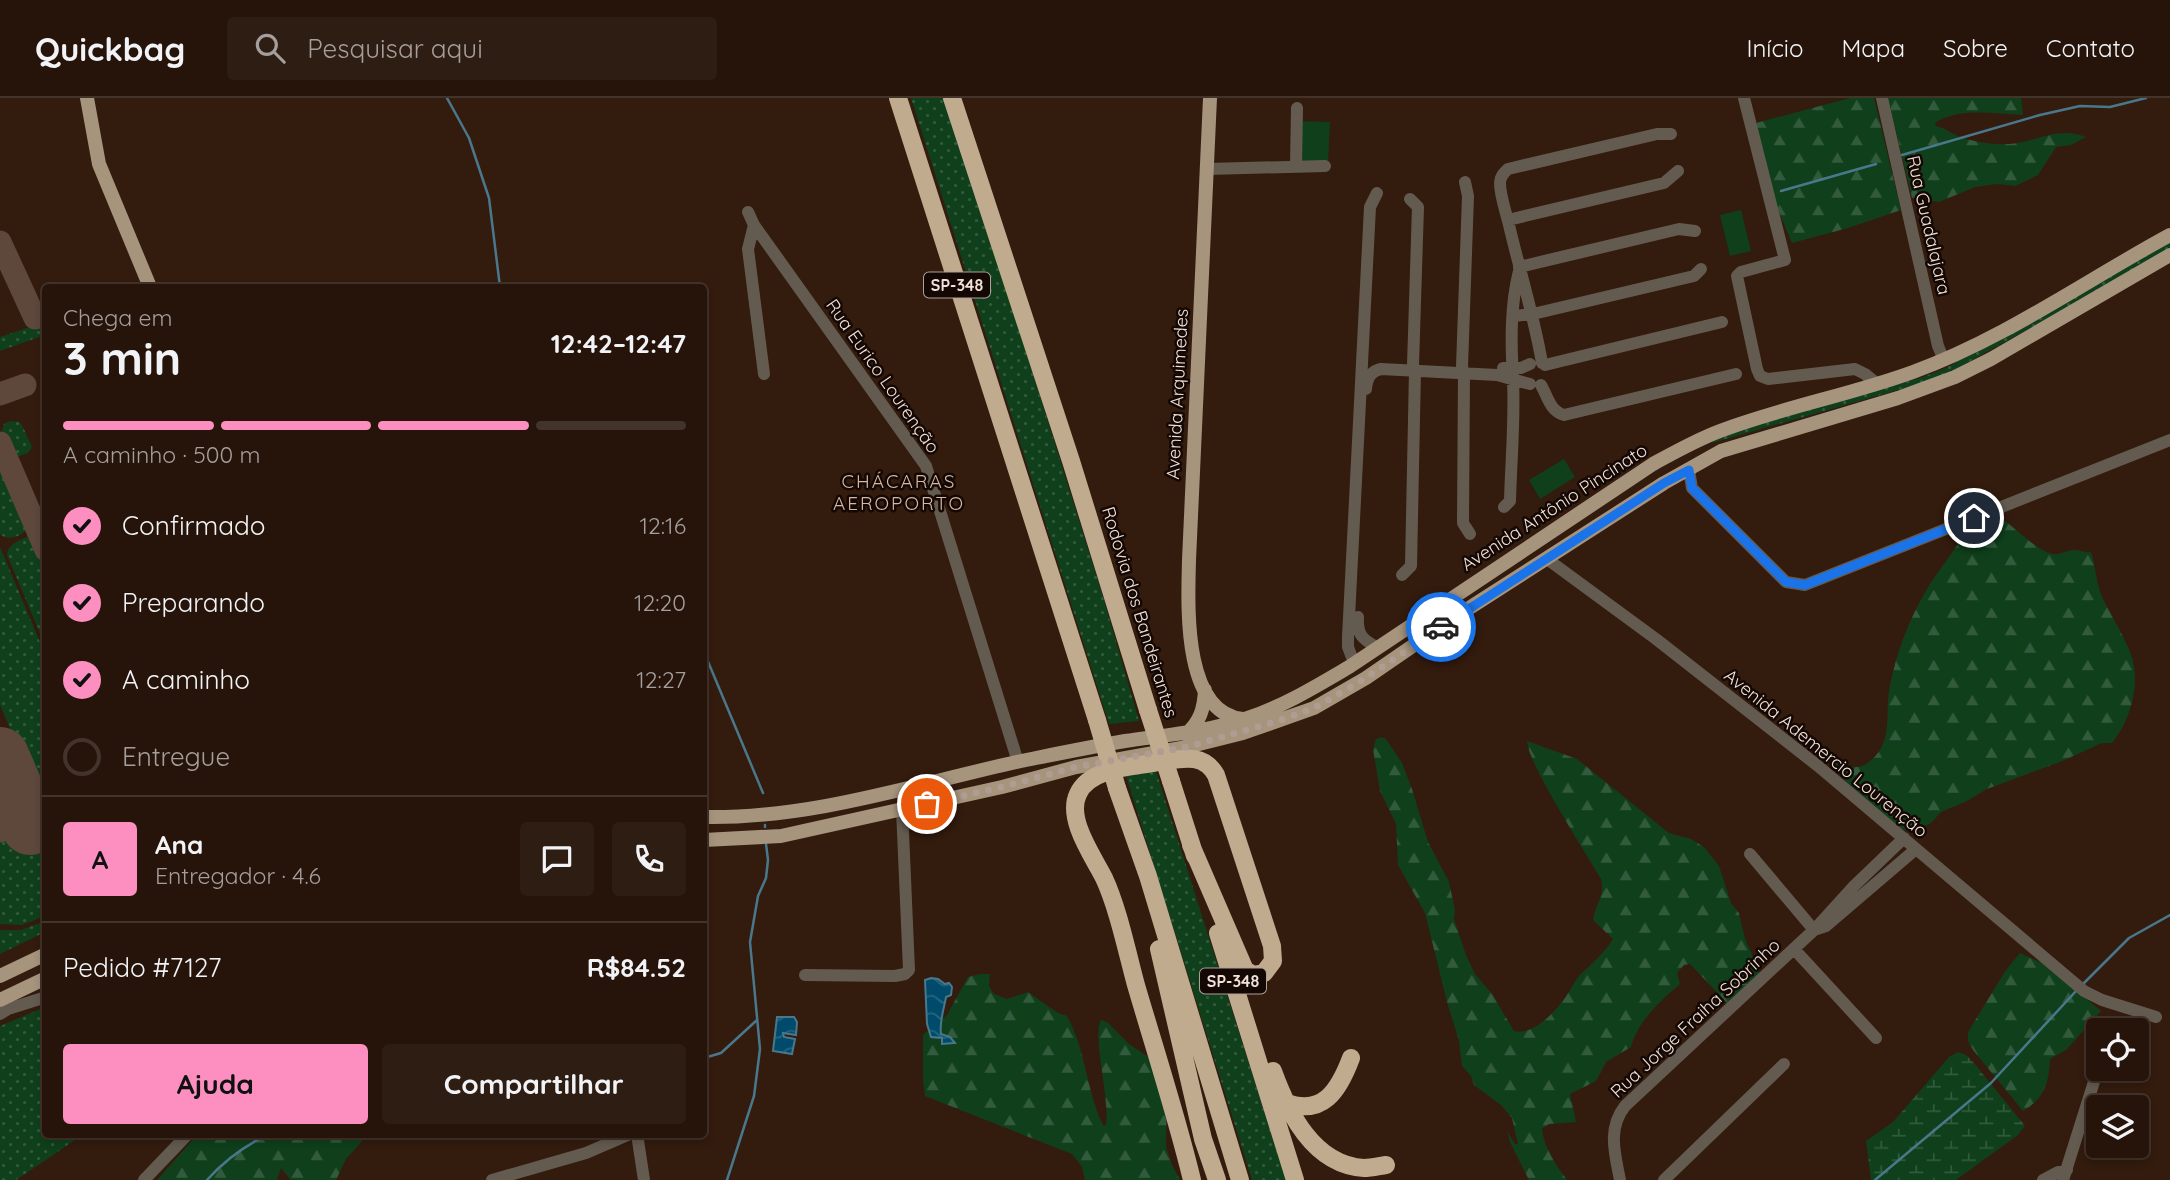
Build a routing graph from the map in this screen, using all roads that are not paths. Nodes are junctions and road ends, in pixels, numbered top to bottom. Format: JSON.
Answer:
{"nodes":[{"id":1,"x":87,"y":98,"type":"edge"},
{"id":2,"x":898,"y":98,"type":"edge"},
{"id":3,"x":952,"y":98,"type":"edge"},
{"id":4,"x":1210,"y":98,"type":"edge"},
{"id":5,"x":1744,"y":98,"type":"edge"},
{"id":6,"x":1882,"y":98,"type":"edge"},
{"id":7,"x":1297,"y":108,"type":"dead end"},
{"id":8,"x":1671,"y":134,"type":"dead end"},
{"id":9,"x":1296,"y":166,"type":"junction"},
{"id":10,"x":1325,"y":166,"type":"dead end"},
{"id":11,"x":1207,"y":169,"type":"junction"},
{"id":12,"x":1678,"y":171,"type":"dead end"},
{"id":13,"x":1465,"y":182,"type":"dead end"},
{"id":14,"x":1377,"y":193,"type":"dead end"},
{"id":15,"x":1410,"y":199,"type":"dead end"},
{"id":16,"x":748,"y":212,"type":"dead end"},
{"id":17,"x":1508,"y":220,"type":"junction"},
{"id":18,"x":754,"y":225,"type":"junction"},
{"id":19,"x":1695,"y":231,"type":"dead end"},
{"id":20,"x":2170,"y":235,"type":"edge"},
{"id":21,"x":2170,"y":255,"type":"edge"},
{"id":22,"x":1519,"y":269,"type":"junction"},
{"id":23,"x":1702,"y":270,"type":"dead end"},
{"id":24,"x":149,"y":284,"type":"edge"},
{"id":25,"x":1533,"y":314,"type":"junction"},
{"id":26,"x":1513,"y":316,"type":"junction"},
{"id":27,"x":1722,"y":322,"type":"dead end"},
{"id":28,"x":1944,"y":359,"type":"junction"},
{"id":29,"x":1362,"y":363,"type":"junction"},
{"id":30,"x":1539,"y":364,"type":"junction"},
{"id":31,"x":1414,"y":368,"type":"junction"},
{"id":32,"x":1463,"y":370,"type":"junction"},
{"id":33,"x":764,"y":374,"type":"dead end"},
{"id":34,"x":1512,"y":374,"type":"junction"},
{"id":35,"x":1736,"y":374,"type":"dead end"},
{"id":36,"x":1876,"y":383,"type":"junction"},
{"id":37,"x":1536,"y":384,"type":"junction"},
{"id":38,"x":2170,"y":440,"type":"edge"},
{"id":39,"x":1688,"y":444,"type":"junction"},
{"id":40,"x":1689,"y":470,"type":"junction"},
{"id":41,"x":1626,"y":483,"type":"junction"},
{"id":42,"x":1504,"y":507,"type":"dead end"},
{"id":43,"x":1620,"y":511,"type":"junction"},
{"id":44,"x":1470,"y":534,"type":"dead end"},
{"id":45,"x":1546,"y":559,"type":"junction"},
{"id":46,"x":1402,"y":575,"type":"dead end"},
{"id":47,"x":1378,"y":648,"type":"junction"},
{"id":48,"x":1354,"y":663,"type":"junction"},
{"id":49,"x":1385,"y":665,"type":"junction"},
{"id":50,"x":1205,"y":690,"type":"junction"},
{"id":51,"x":1245,"y":719,"type":"junction"},
{"id":52,"x":1186,"y":734,"type":"junction"},
{"id":53,"x":1018,"y":762,"type":"junction"},
{"id":54,"x":883,"y":794,"type":"junction"},
{"id":55,"x":856,"y":800,"type":"junction"},
{"id":56,"x":902,"y":809,"type":"junction"},
{"id":57,"x":707,"y":817,"type":"edge"},
{"id":58,"x":799,"y":831,"type":"junction"},
{"id":59,"x":1904,"y":838,"type":"junction"},
{"id":60,"x":707,"y":840,"type":"edge"},
{"id":61,"x":1191,"y":845,"type":"junction"},
{"id":62,"x":1916,"y":849,"type":"junction"},
{"id":63,"x":1750,"y":854,"type":"dead end"},
{"id":64,"x":1148,"y":876,"type":"junction"},
{"id":65,"x":1814,"y":930,"type":"junction"},
{"id":66,"x":1794,"y":949,"type":"junction"},
{"id":67,"x":42,"y":956,"type":"edge"},
{"id":68,"x":805,"y":975,"type":"dead end"},
{"id":69,"x":0,"y":976,"type":"edge"},
{"id":70,"x":42,"y":980,"type":"edge"},
{"id":71,"x":42,"y":998,"type":"edge"},
{"id":72,"x":0,"y":1000,"type":"edge"},
{"id":73,"x":1239,"y":1002,"type":"junction"},
{"id":74,"x":0,"y":1014,"type":"edge"},
{"id":75,"x":2156,"y":1017,"type":"dead end"},
{"id":76,"x":1876,"y":1038,"type":"dead end"},
{"id":77,"x":1351,"y":1058,"type":"dead end"},
{"id":78,"x":1784,"y":1064,"type":"dead end"},
{"id":79,"x":2094,"y":1081,"type":"edge"},
{"id":80,"x":1284,"y":1102,"type":"junction"},
{"id":81,"x":184,"y":1138,"type":"edge"},
{"id":82,"x":621,"y":1138,"type":"edge"},
{"id":83,"x":638,"y":1138,"type":"edge"},
{"id":84,"x":1386,"y":1165,"type":"dead end"},
{"id":85,"x":2065,"y":1175,"type":"edge"},
{"id":86,"x":144,"y":1180,"type":"edge"},
{"id":87,"x":492,"y":1180,"type":"edge"},
{"id":88,"x":643,"y":1180,"type":"edge"},
{"id":89,"x":1192,"y":1180,"type":"edge"},
{"id":90,"x":1217,"y":1180,"type":"edge"},
{"id":91,"x":1240,"y":1180,"type":"edge"},
{"id":92,"x":1295,"y":1180,"type":"edge"},
{"id":93,"x":1620,"y":1180,"type":"edge"},
{"id":94,"x":1664,"y":1180,"type":"edge"},
{"id":95,"x":2043,"y":1180,"type":"edge"}],
"edges":[{"from":1,"to":24,"type":"main road"},
{"from":2,"to":64,"type":"highway","number":"SP-348","bridge":true},
{"from":3,"to":61,"type":"highway","name":"Rodovia dos Bandeirantes","number":"SP-348","bridge":true},
{"from":4,"to":11,"type":"main road","name":"Avenida Arquimedes"},
{"from":5,"to":36,"type":"street"},
{"from":6,"to":28,"type":"street","name":"Rua Guadalajara"},
{"from":7,"to":9,"type":"street"},
{"from":8,"to":17,"type":"street"},
{"from":9,"to":10,"type":"street"},
{"from":9,"to":11,"type":"street"},
{"from":11,"to":50,"type":"main road","name":"Avenida Arquimedes"},
{"from":12,"to":17,"type":"street"},
{"from":13,"to":32,"type":"street"},
{"from":14,"to":29,"type":"street"},
{"from":15,"to":31,"type":"street"},
{"from":16,"to":18,"type":"street","name":"Rua Eurico Lourenção"},
{"from":17,"to":22,"type":"street"},
{"from":18,"to":33,"type":"street"},
{"from":18,"to":53,"type":"street","name":"Rua Eurico Lourenção"},
{"from":19,"to":22,"type":"street"},
{"from":20,"to":28,"type":"main road","name":"Avenida Antônio Pincinato"},
{"from":21,"to":40,"type":"main road"},
{"from":22,"to":25,"type":"street"},
{"from":22,"to":26,"type":"street"},
{"from":23,"to":25,"type":"street"},
{"from":25,"to":26,"type":"street"},
{"from":25,"to":30,"type":"street"},
{"from":26,"to":34,"type":"street"},
{"from":27,"to":30,"type":"street"},
{"from":28,"to":36,"type":"main road","name":"Avenida Antônio Pincinato"},
{"from":29,"to":31,"type":"street"},
{"from":29,"to":48,"type":"street"},
{"from":30,"to":34,"type":"street"},
{"from":30,"to":37,"type":"street"},
{"from":30,"to":37,"type":"street"},
{"from":31,"to":32,"type":"street"},
{"from":31,"to":46,"type":"street"},
{"from":31,"to":47,"type":"street"},
{"from":32,"to":34,"type":"street"},
{"from":32,"to":44,"type":"street"},
{"from":34,"to":37,"type":"street"},
{"from":34,"to":42,"type":"street"},
{"from":35,"to":37,"type":"street"},
{"from":36,"to":39,"type":"main road","name":"Avenida Antônio Pincinato"},
{"from":38,"to":40,"type":"street"},
{"from":39,"to":40,"type":"main road"},
{"from":39,"to":41,"type":"main road","name":"Avenida Antônio Pincinato"},
{"from":40,"to":43,"type":"main road"},
{"from":41,"to":43,"type":"main road"},
{"from":41,"to":47,"type":"main road","name":"Avenida Antônio Pincinato"},
{"from":43,"to":45,"type":"main road"},
{"from":45,"to":49,"type":"main road"},
{"from":45,"to":59,"type":"street","name":"Avenida Ademercio Lourenção"},
{"from":47,"to":48,"type":"main road","name":"Avenida Antônio Pincinato"},
{"from":48,"to":49,"type":"main road"},
{"from":48,"to":51,"type":"main road","name":"Avenida Antônio Pincinato"},
{"from":49,"to":56,"type":"main road"},
{"from":50,"to":51,"type":"main road","name":"Avenida Arquimedes"},
{"from":50,"to":52,"type":"main road"},
{"from":51,"to":52,"type":"main road","name":"Avenida Antônio Pincinato"},
{"from":52,"to":53,"type":"main road","name":"Avenida Antônio Pincinato"},
{"from":53,"to":54,"type":"main road","name":"Avenida Antônio Pincinato"},
{"from":54,"to":55,"type":"main road","name":"Avenida Antônio Pincinato"},
{"from":54,"to":56,"type":"main road"},
{"from":55,"to":57,"type":"main road","name":"Avenida Antônio Pincinato"},
{"from":55,"to":58,"type":"main road"},
{"from":56,"to":58,"type":"main road"},
{"from":56,"to":68,"type":"street"},
{"from":58,"to":60,"type":"main road"},
{"from":59,"to":62,"type":"street","name":"Avenida Ademercio Lourenção"},
{"from":59,"to":65,"type":"street"},
{"from":61,"to":73,"type":"highway","name":"Rodovia dos Bandeirantes","number":"SP-348"},
{"from":61,"to":89,"type":"highway"},
{"from":62,"to":65,"type":"street"},
{"from":62,"to":75,"type":"street","name":"Avenida Ademercio Lourenção"},
{"from":63,"to":65,"type":"street"},
{"from":64,"to":90,"type":"highway"},
{"from":64,"to":91,"type":"highway","number":"SP-348"},
{"from":65,"to":66,"type":"street","name":"Rua Jorge Fraiha Sobrinho"},
{"from":66,"to":76,"type":"street"},
{"from":66,"to":93,"type":"street","name":"Rua Jorge Fraiha Sobrinho"},
{"from":67,"to":69,"type":"main road"},
{"from":70,"to":72,"type":"main road"},
{"from":71,"to":74,"type":"street"},
{"from":73,"to":80,"type":"highway"},
{"from":73,"to":92,"type":"highway","name":"Rodovia dos Bandeirantes","number":"SP-348"},
{"from":77,"to":80,"type":"highway"},
{"from":78,"to":94,"type":"street"},
{"from":79,"to":85,"type":"street"},
{"from":80,"to":84,"type":"highway"},
{"from":81,"to":86,"type":"street"},
{"from":82,"to":87,"type":"street"},
{"from":83,"to":88,"type":"street"},
{"from":85,"to":95,"type":"street"}]}
